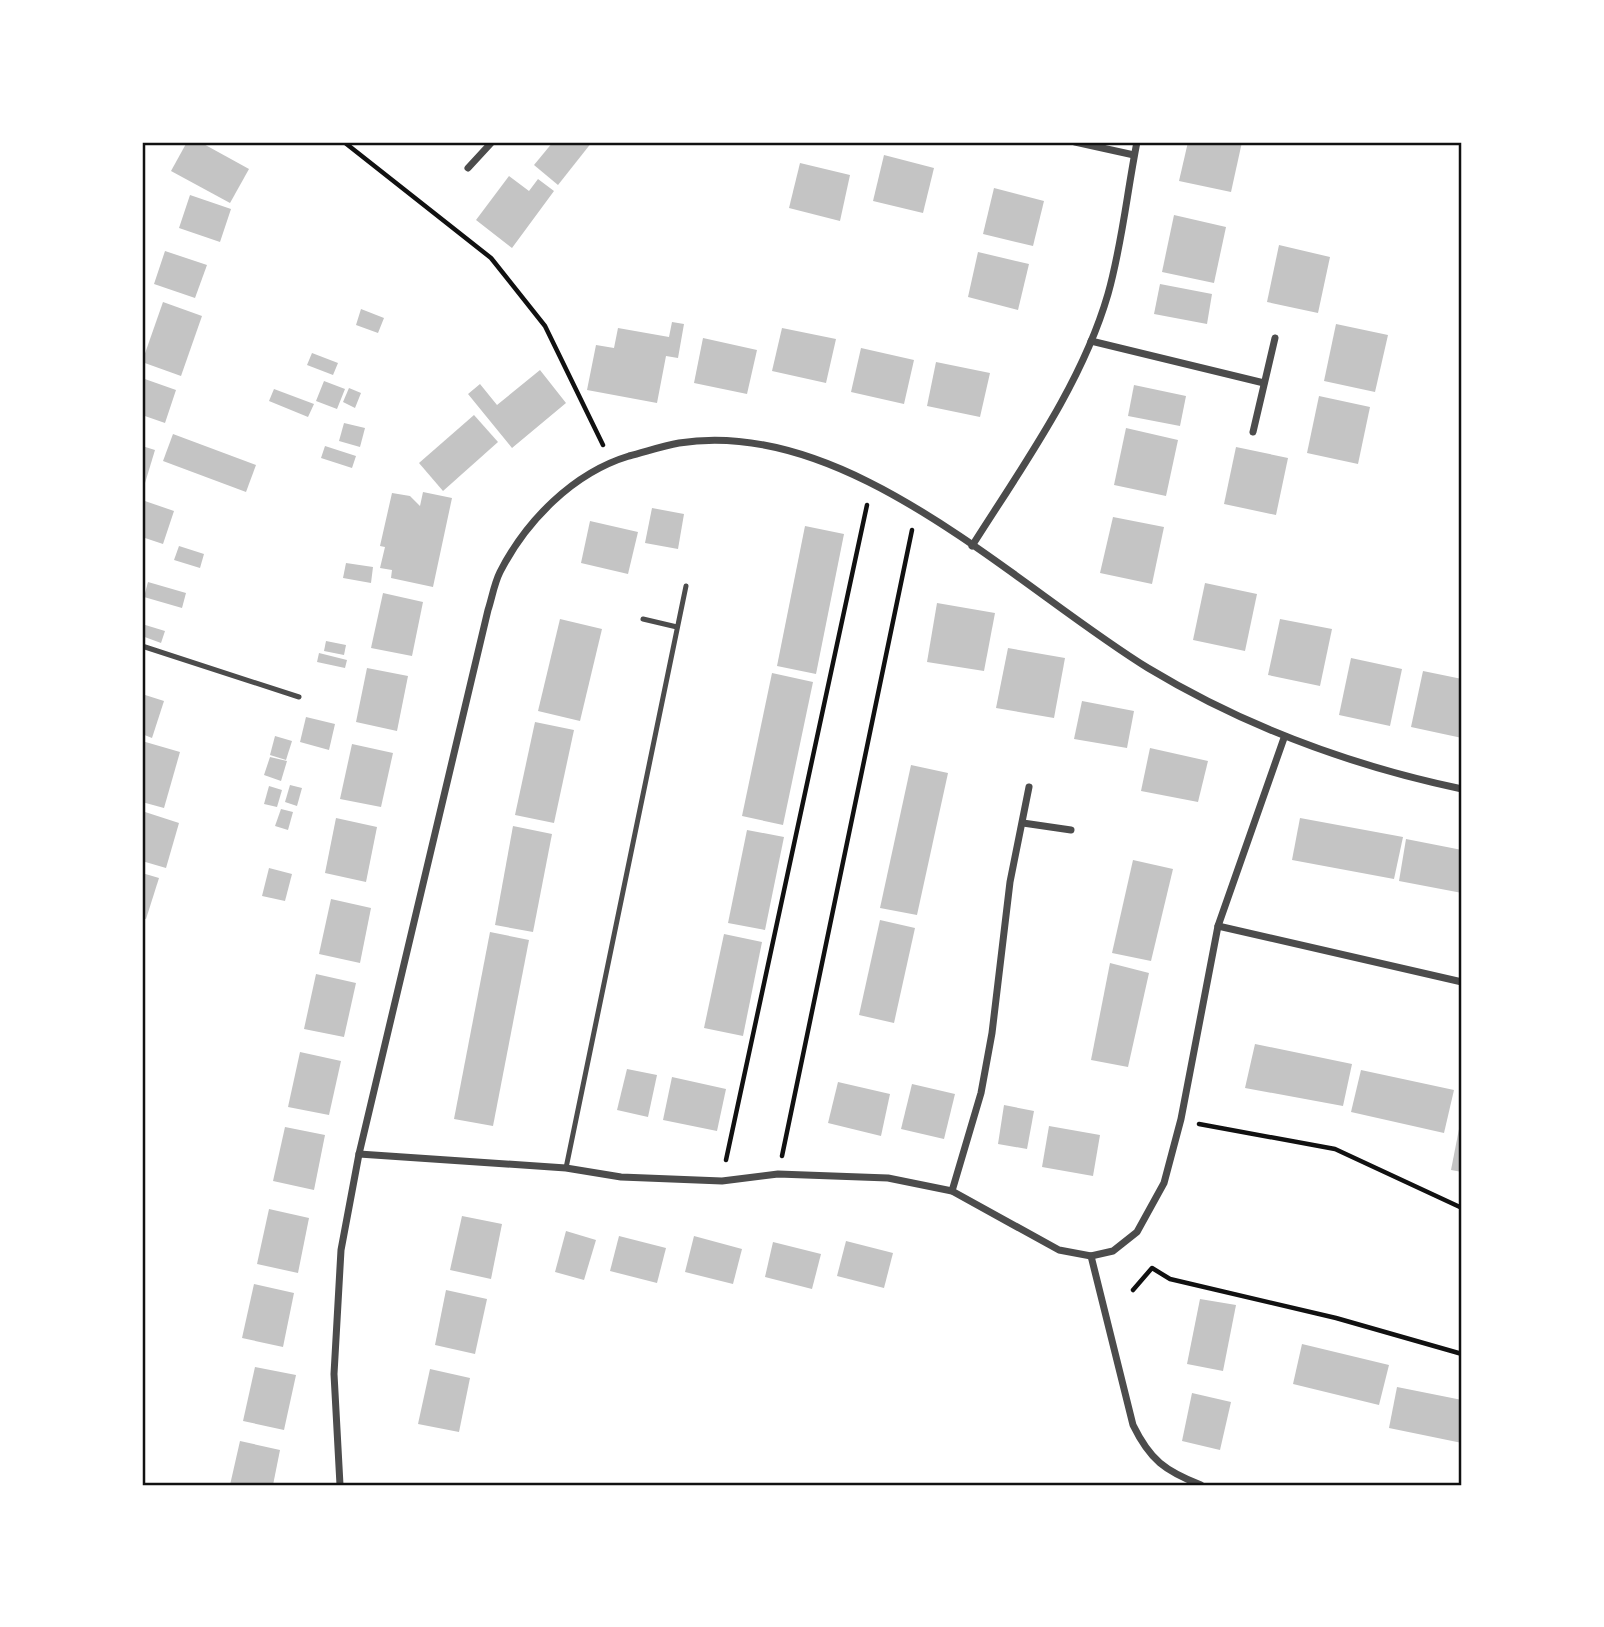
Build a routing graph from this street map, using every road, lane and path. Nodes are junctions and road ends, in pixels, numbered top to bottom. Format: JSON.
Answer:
{"nodes":[{"id":1,"x":344,"y":142,"type":"edge"},
{"id":2,"x":492,"y":142,"type":"edge"},
{"id":3,"x":1075,"y":142,"type":"edge"},
{"id":4,"x":1137,"y":142,"type":"edge"},
{"id":5,"x":1134,"y":155,"type":"junction"},
{"id":6,"x":468,"y":168,"type":"dead end"},
{"id":7,"x":1275,"y":338,"type":"dead end"},
{"id":8,"x":1091,"y":341,"type":"junction"},
{"id":9,"x":1264,"y":383,"type":"junction"},
{"id":10,"x":1253,"y":432,"type":"dead end"},
{"id":11,"x":611,"y":462,"type":"junction"},
{"id":12,"x":872,"y":483,"type":"junction"},
{"id":13,"x":916,"y":511,"type":"junction"},
{"id":14,"x":972,"y":546,"type":"junction"},
{"id":15,"x":686,"y":586,"type":"dead end"},
{"id":16,"x":643,"y":619,"type":"dead end"},
{"id":17,"x":677,"y":627,"type":"junction"},
{"id":18,"x":142,"y":646,"type":"edge"},
{"id":19,"x":299,"y":697,"type":"dead end"},
{"id":20,"x":1284,"y":738,"type":"junction"},
{"id":21,"x":1029,"y":787,"type":"dead end"},
{"id":22,"x":1462,"y":789,"type":"edge"},
{"id":23,"x":1023,"y":822,"type":"junction"},
{"id":24,"x":1071,"y":830,"type":"dead end"},
{"id":25,"x":1218,"y":926,"type":"junction"},
{"id":26,"x":1462,"y":982,"type":"edge"},
{"id":27,"x":1181,"y":1119,"type":"junction"},
{"id":28,"x":359,"y":1154,"type":"junction"},
{"id":29,"x":566,"y":1168,"type":"junction"},
{"id":30,"x":778,"y":1174,"type":"junction"},
{"id":31,"x":722,"y":1181,"type":"junction"},
{"id":32,"x":952,"y":1191,"type":"junction"},
{"id":33,"x":1462,"y":1208,"type":"edge"},
{"id":34,"x":1091,"y":1256,"type":"junction"},
{"id":35,"x":1133,"y":1290,"type":"dead end"},
{"id":36,"x":1462,"y":1354,"type":"edge"},
{"id":37,"x":341,"y":1485,"type":"edge"},
{"id":38,"x":1201,"y":1485,"type":"edge"}],
"edges":[{"from":1,"to":11,"type":"path"},
{"from":2,"to":6,"type":"street"},
{"from":3,"to":5,"type":"street"},
{"from":4,"to":5,"type":"street"},
{"from":5,"to":8,"type":"street"},
{"from":7,"to":9,"type":"street"},
{"from":8,"to":9,"type":"street"},
{"from":8,"to":14,"type":"street"},
{"from":9,"to":10,"type":"street"},
{"from":11,"to":12,"type":"street"},
{"from":11,"to":28,"type":"street"},
{"from":12,"to":13,"type":"street"},
{"from":12,"to":31,"type":"path"},
{"from":13,"to":14,"type":"street"},
{"from":13,"to":30,"type":"path"},
{"from":14,"to":20,"type":"street"},
{"from":15,"to":17,"type":"lane"},
{"from":16,"to":17,"type":"lane"},
{"from":17,"to":29,"type":"lane"},
{"from":18,"to":19,"type":"lane"},
{"from":20,"to":22,"type":"street"},
{"from":20,"to":25,"type":"street"},
{"from":21,"to":23,"type":"street"},
{"from":23,"to":24,"type":"street"},
{"from":23,"to":32,"type":"street"},
{"from":25,"to":26,"type":"street"},
{"from":25,"to":27,"type":"street"},
{"from":27,"to":33,"type":"path"},
{"from":27,"to":34,"type":"street"},
{"from":28,"to":29,"type":"street"},
{"from":28,"to":37,"type":"street"},
{"from":29,"to":31,"type":"street"},
{"from":30,"to":31,"type":"street"},
{"from":30,"to":32,"type":"street"},
{"from":32,"to":34,"type":"street"},
{"from":34,"to":38,"type":"street"},
{"from":35,"to":36,"type":"path"}]}
